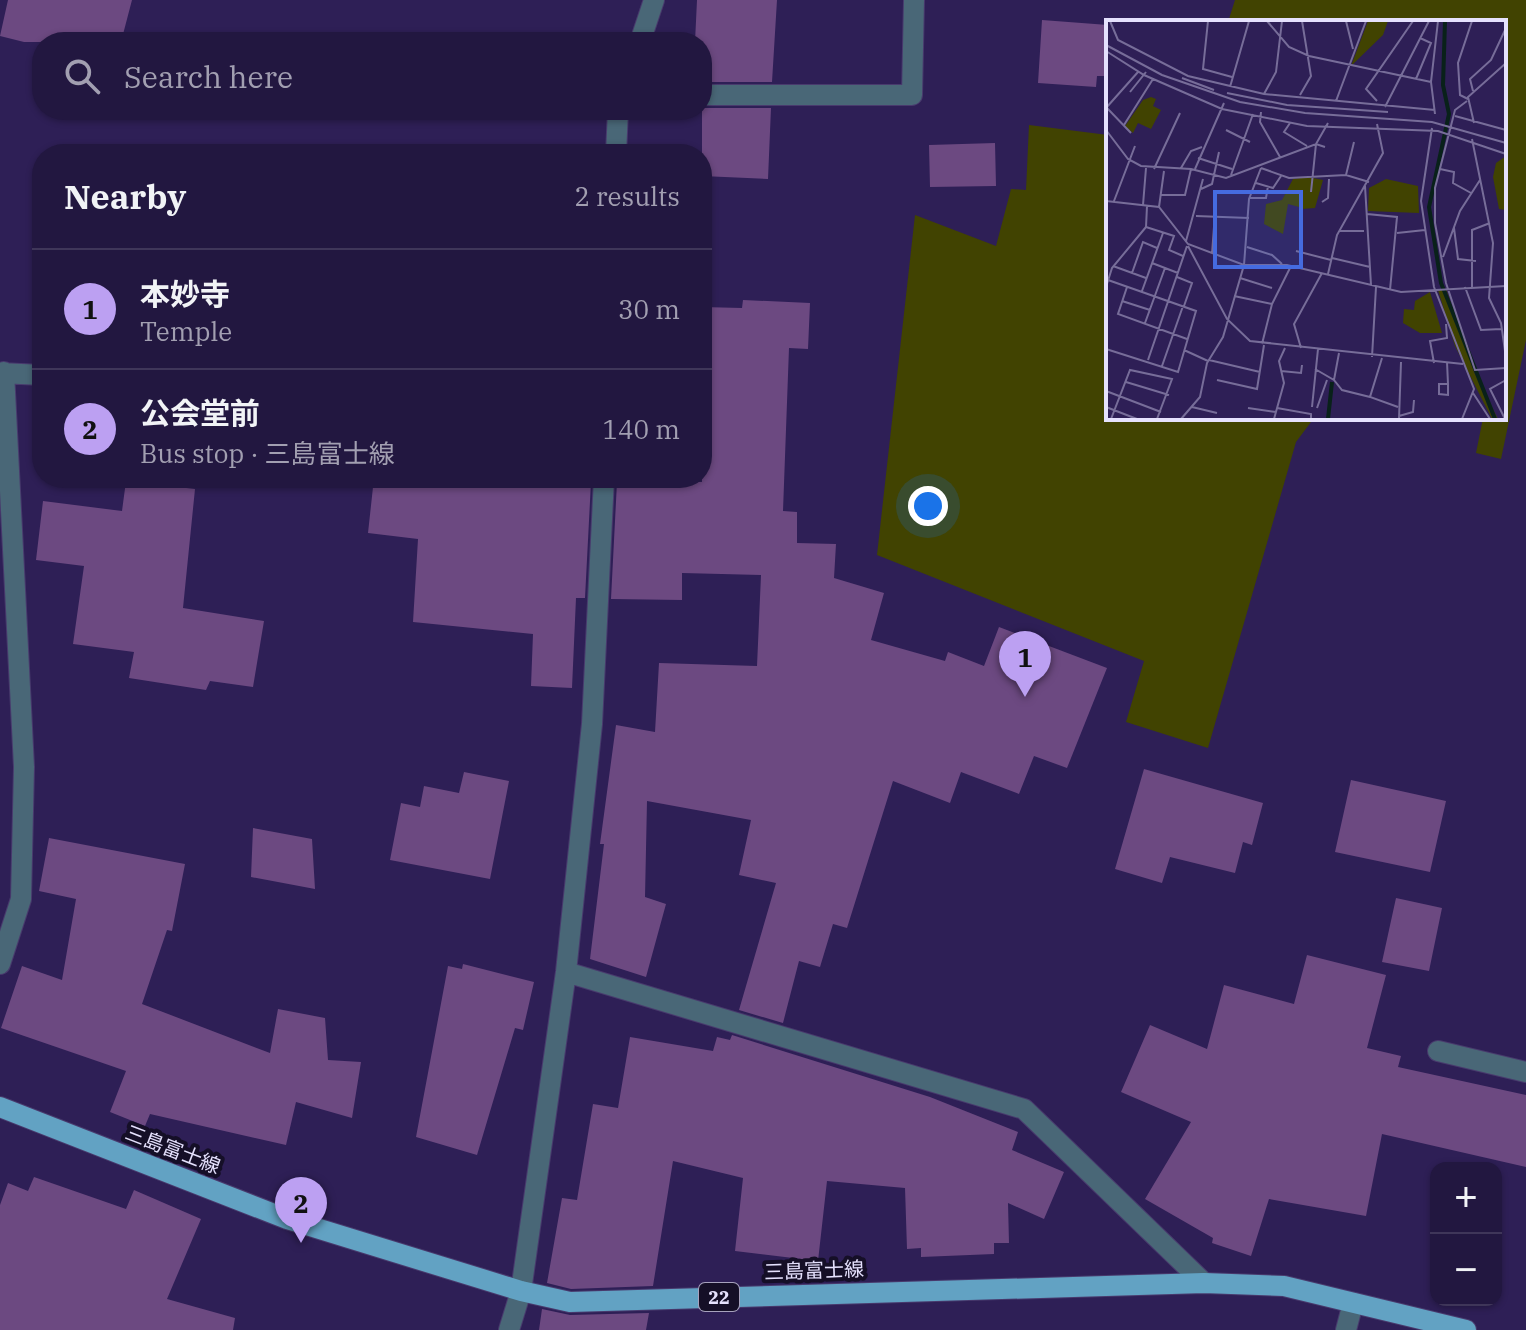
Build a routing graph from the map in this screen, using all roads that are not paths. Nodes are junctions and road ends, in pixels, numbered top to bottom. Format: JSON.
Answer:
{"nodes":[{"id":1,"x":654,"y":0,"type":"edge"},
{"id":2,"x":914,"y":0,"type":"edge"},
{"id":3,"x":643,"y":32,"type":"edge"},
{"id":4,"x":712,"y":95,"type":"edge"},
{"id":5,"x":618,"y":120,"type":"edge"},
{"id":6,"x":616,"y":144,"type":"edge"},
{"id":7,"x":2,"y":372,"type":"edge"},
{"id":8,"x":32,"y":374,"type":"edge"},
{"id":9,"x":604,"y":488,"type":"edge"},
{"id":10,"x":0,"y":964,"type":"edge"},
{"id":11,"x":566,"y":972,"type":"junction"},
{"id":12,"x":1438,"y":1051,"type":"dead end"},
{"id":13,"x":1526,"y":1072,"type":"edge"},
{"id":14,"x":0,"y":1107,"type":"edge"},
{"id":15,"x":1204,"y":1283,"type":"junction"},
{"id":16,"x":521,"y":1291,"type":"junction"},
{"id":17,"x":1353,"y":1303,"type":"junction"},
{"id":18,"x":509,"y":1330,"type":"edge"},
{"id":19,"x":1346,"y":1330,"type":"edge"},
{"id":20,"x":1466,"y":1330,"type":"edge"}],
"edges":[{"from":1,"to":3,"type":"street"},
{"from":2,"to":4,"type":"street"},
{"from":5,"to":6,"type":"street"},
{"from":7,"to":8,"type":"street"},
{"from":7,"to":10,"type":"street"},
{"from":9,"to":11,"type":"street"},
{"from":11,"to":15,"type":"street"},
{"from":11,"to":16,"type":"street"},
{"from":12,"to":13,"type":"street"},
{"from":14,"to":16,"type":"main road","name":"三島富士線","number":"22"},
{"from":15,"to":16,"type":"main road","name":"三島富士線","number":"22"},
{"from":15,"to":17,"type":"main road","name":"三島富士線","number":"22"},
{"from":16,"to":18,"type":"street"},
{"from":17,"to":19,"type":"street"},
{"from":17,"to":20,"type":"main road","name":"三島富士線","number":"22"}]}
